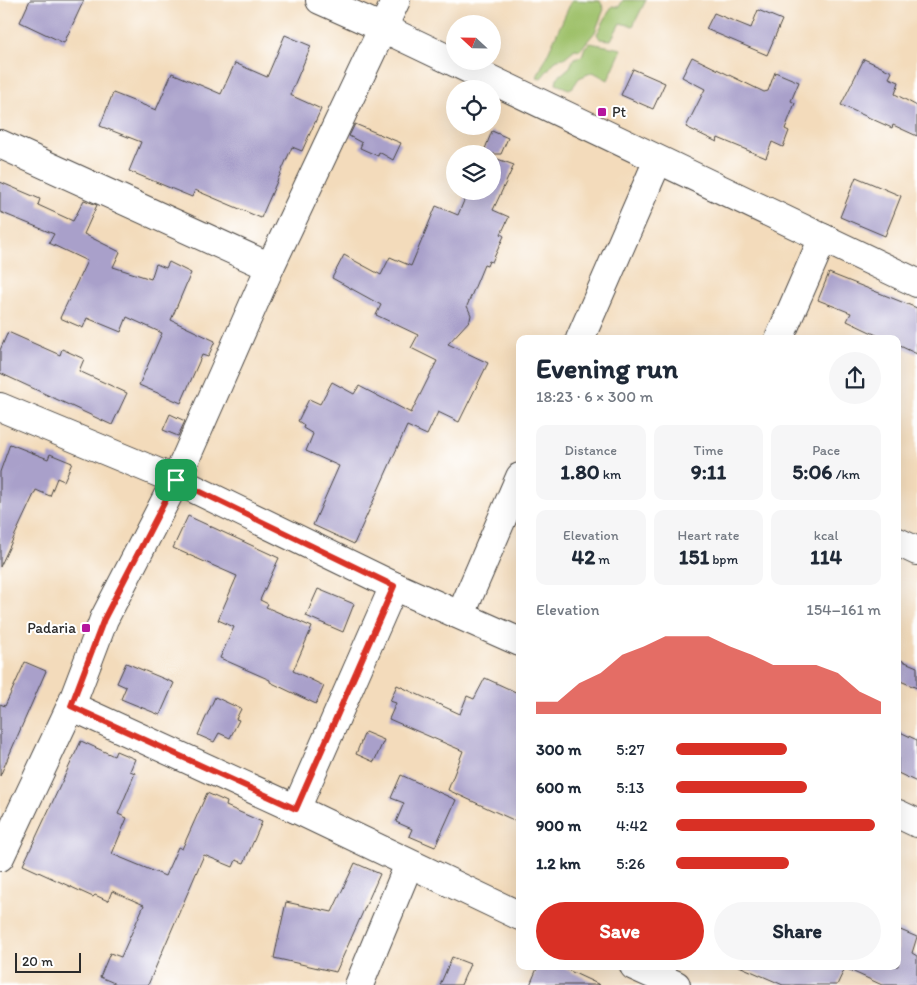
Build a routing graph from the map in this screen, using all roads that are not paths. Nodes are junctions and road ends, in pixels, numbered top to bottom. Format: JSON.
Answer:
{"nodes":[{"id":1,"x":320,"y":0,"type":"edge"},
{"id":2,"x":396,"y":0,"type":"edge"},
{"id":3,"x":383,"y":28,"type":"junction"},
{"id":4,"x":0,"y":144,"type":"edge"},
{"id":5,"x":658,"y":160,"type":"junction"},
{"id":6,"x":823,"y":238,"type":"junction"},
{"id":7,"x":270,"y":267,"type":"junction"},
{"id":8,"x":917,"y":283,"type":"edge"},
{"id":9,"x":582,"y":335,"type":"edge"},
{"id":10,"x":781,"y":335,"type":"edge"},
{"id":11,"x":0,"y":407,"type":"edge"},
{"id":12,"x":176,"y":480,"type":"junction"},
{"id":13,"x":516,"y":486,"type":"edge"},
{"id":14,"x":901,"y":543,"type":"edge"},
{"id":15,"x":917,"y":551,"type":"edge"},
{"id":16,"x":394,"y":586,"type":"junction"},
{"id":17,"x":460,"y":614,"type":"junction"},
{"id":18,"x":516,"y":640,"type":"edge"},
{"id":19,"x":71,"y":706,"type":"junction"},
{"id":20,"x":296,"y":809,"type":"junction"},
{"id":21,"x":901,"y":815,"type":"edge"},
{"id":22,"x":917,"y":823,"type":"edge"},
{"id":23,"x":0,"y":857,"type":"edge"},
{"id":24,"x":409,"y":864,"type":"junction"},
{"id":25,"x":516,"y":914,"type":"edge"},
{"id":26,"x":643,"y":970,"type":"edge"},
{"id":27,"x":359,"y":985,"type":"edge"},
{"id":28,"x":676,"y":985,"type":"edge"}],
"edges":[{"from":1,"to":3,"type":"street"},
{"from":2,"to":3,"type":"street"},
{"from":3,"to":5,"type":"street"},
{"from":3,"to":7,"type":"street"},
{"from":4,"to":7,"type":"street"},
{"from":5,"to":6,"type":"street"},
{"from":5,"to":9,"type":"street"},
{"from":6,"to":8,"type":"street"},
{"from":6,"to":10,"type":"street"},
{"from":7,"to":12,"type":"street"},
{"from":11,"to":12,"type":"street"},
{"from":12,"to":16,"type":"street"},
{"from":12,"to":19,"type":"street"},
{"from":13,"to":17,"type":"street"},
{"from":14,"to":15,"type":"street"},
{"from":16,"to":17,"type":"street"},
{"from":16,"to":20,"type":"street"},
{"from":17,"to":18,"type":"street"},
{"from":19,"to":20,"type":"street"},
{"from":19,"to":23,"type":"street"},
{"from":20,"to":24,"type":"street"},
{"from":21,"to":22,"type":"street"},
{"from":24,"to":25,"type":"street"},
{"from":24,"to":27,"type":"street"},
{"from":26,"to":28,"type":"street"}]}
